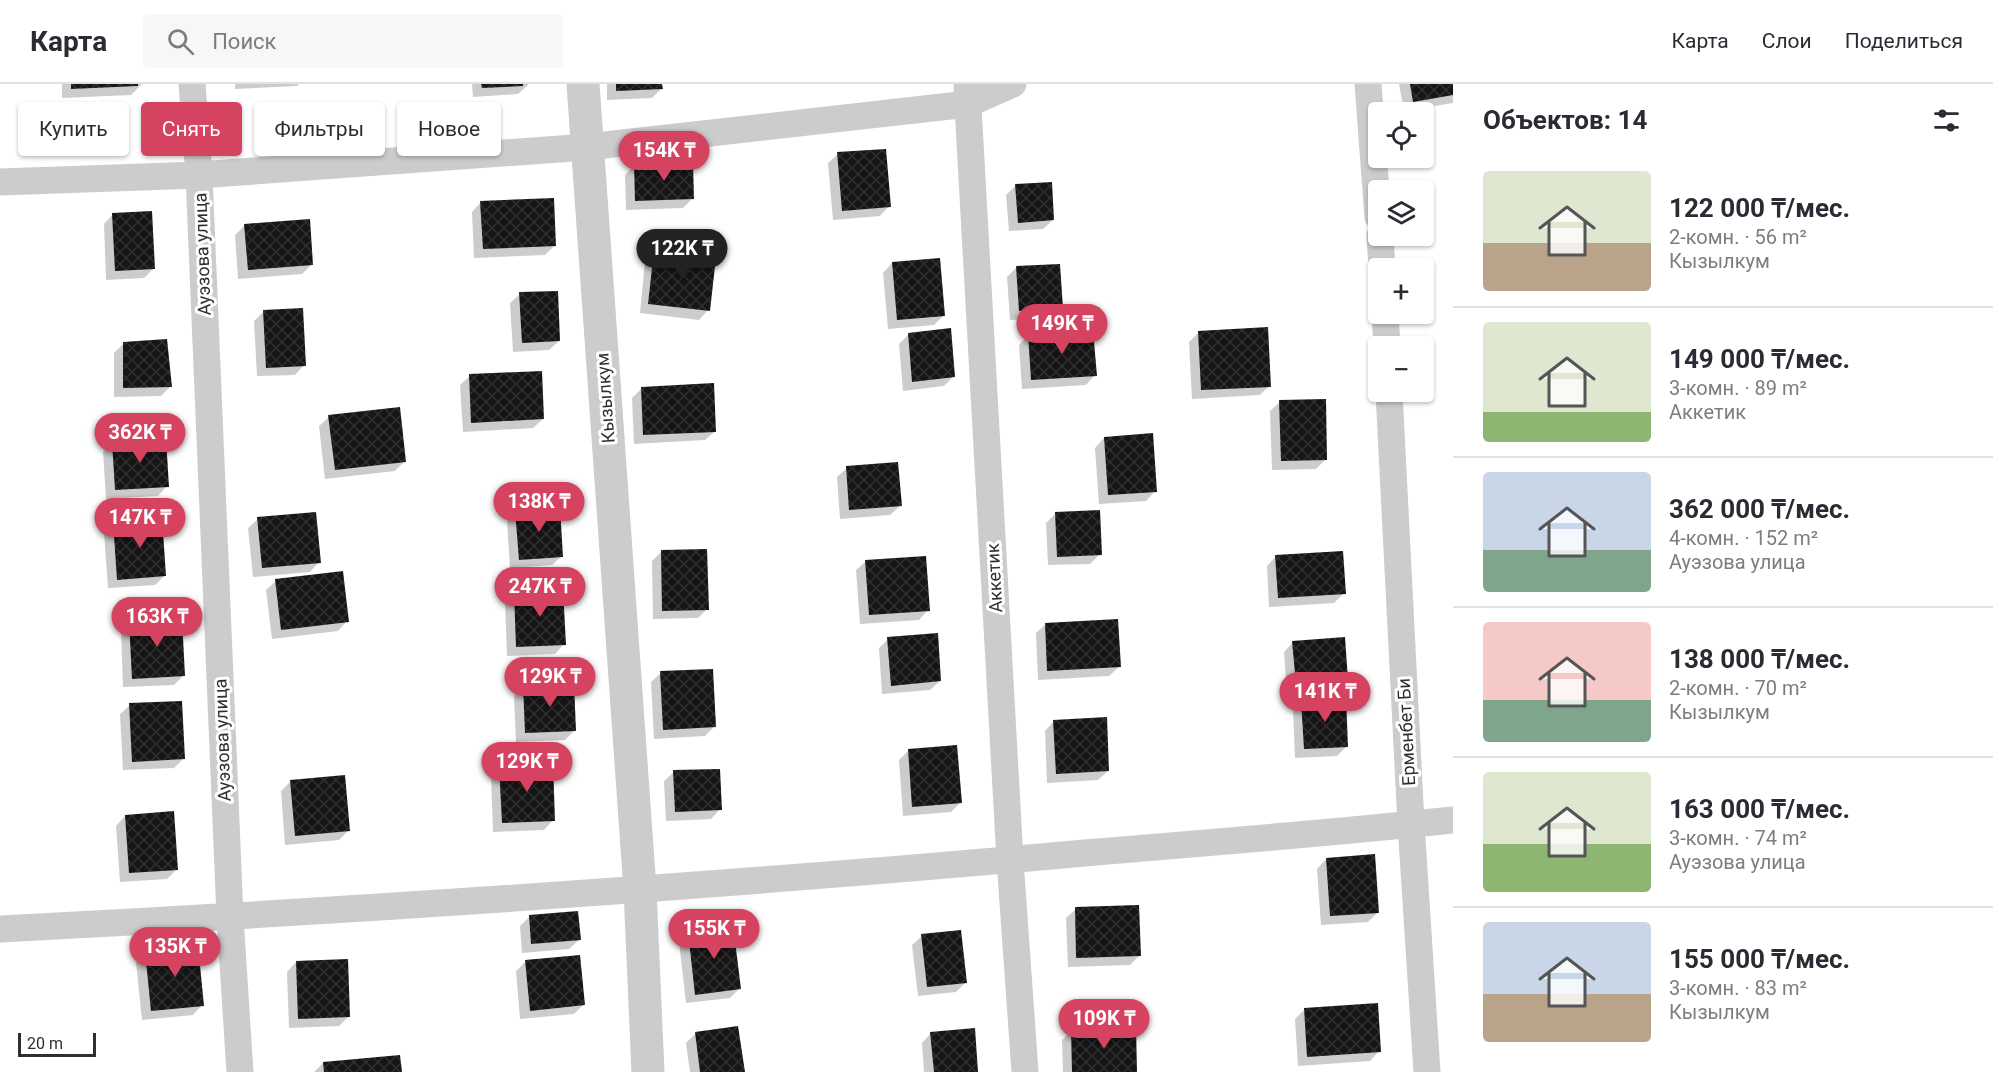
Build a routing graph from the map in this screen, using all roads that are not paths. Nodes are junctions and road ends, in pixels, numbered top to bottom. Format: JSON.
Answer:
{"nodes":[{"id":1,"x":192,"y":84,"type":"edge"},
{"id":2,"x":583,"y":84,"type":"edge"},
{"id":3,"x":1013,"y":84,"type":"edge"},
{"id":4,"x":1368,"y":84,"type":"edge"},
{"id":5,"x":968,"y":94,"type":"edge"},
{"id":6,"x":587,"y":147,"type":"junction"},
{"id":7,"x":199,"y":174,"type":"junction"},
{"id":8,"x":1375,"y":180,"type":"edge"},
{"id":9,"x":0,"y":182,"type":"edge"},
{"id":10,"x":1390,"y":402,"type":"edge"},
{"id":11,"x":1453,"y":820,"type":"edge"},
{"id":12,"x":1411,"y":825,"type":"junction"},
{"id":13,"x":1010,"y":860,"type":"junction"},
{"id":14,"x":640,"y":890,"type":"junction"},
{"id":15,"x":230,"y":917,"type":"junction"},
{"id":16,"x":0,"y":928,"type":"edge"},
{"id":17,"x":240,"y":1072,"type":"edge"},
{"id":18,"x":648,"y":1072,"type":"edge"},
{"id":19,"x":1025,"y":1072,"type":"edge"},
{"id":20,"x":1427,"y":1072,"type":"edge"}],
"edges":[{"from":1,"to":7,"type":"street","name":"Ауэзова улица"},
{"from":2,"to":6,"type":"street","name":"Кызылкум"},
{"from":3,"to":5,"type":"street"},
{"from":4,"to":8,"type":"street"},
{"from":5,"to":6,"type":"street"},
{"from":5,"to":13,"type":"street","name":"Аккетик"},
{"from":6,"to":7,"type":"street"},
{"from":6,"to":14,"type":"street","name":"Кызылкум"},
{"from":7,"to":9,"type":"street"},
{"from":7,"to":15,"type":"street","name":"Ауэзова улица"},
{"from":10,"to":12,"type":"street","name":"Ерменбет Би"},
{"from":11,"to":12,"type":"street"},
{"from":12,"to":13,"type":"street"},
{"from":12,"to":20,"type":"street","name":"Ерменбет Би"},
{"from":13,"to":14,"type":"street"},
{"from":13,"to":19,"type":"street","name":"Аккетик"},
{"from":14,"to":15,"type":"street"},
{"from":14,"to":18,"type":"street","name":"Кызылкум"},
{"from":15,"to":16,"type":"street"},
{"from":15,"to":17,"type":"street","name":"Ауэзова улица"}]}
